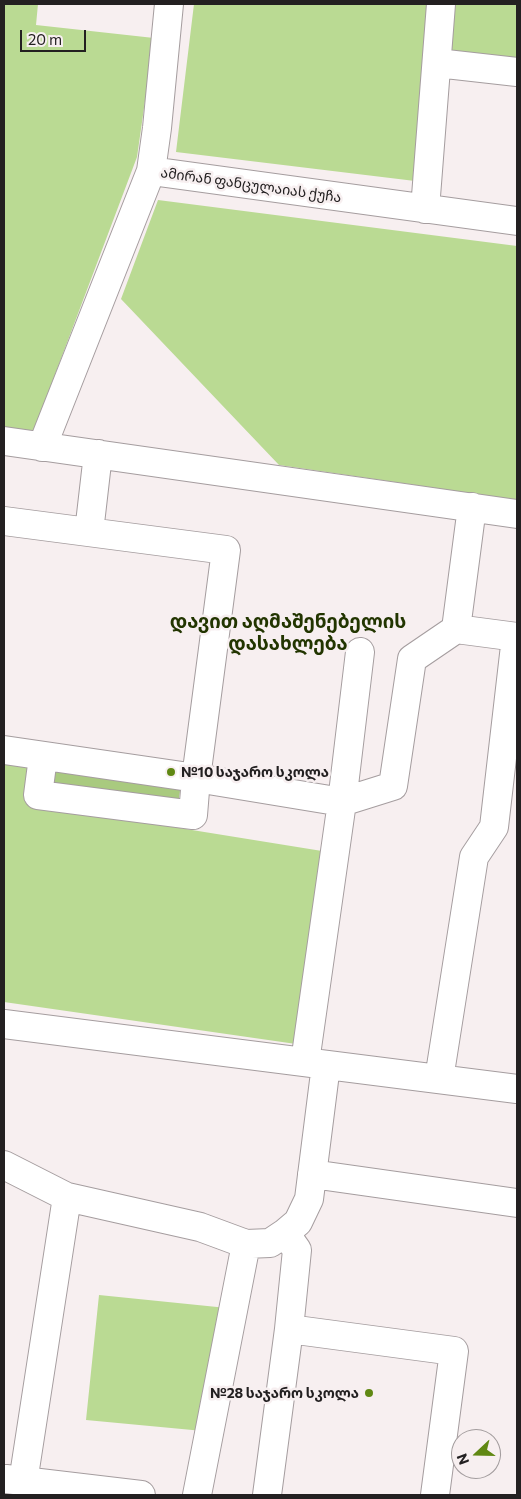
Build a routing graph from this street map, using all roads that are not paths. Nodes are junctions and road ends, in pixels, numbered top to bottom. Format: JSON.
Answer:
{"nodes":[{"id":1,"x":169,"y":4,"type":"edge"},
{"id":2,"x":441,"y":4,"type":"edge"},
{"id":3,"x":437,"y":63,"type":"junction"},
{"id":4,"x":517,"y":72,"type":"edge"},
{"id":5,"x":151,"y":171,"type":"junction"},
{"id":6,"x":425,"y":209,"type":"junction"},
{"id":7,"x":517,"y":221,"type":"edge"},
{"id":8,"x":4,"y":441,"type":"edge"},
{"id":9,"x":42,"y":446,"type":"junction"},
{"id":10,"x":98,"y":454,"type":"junction"},
{"id":11,"x":472,"y":507,"type":"junction"},
{"id":12,"x":517,"y":514,"type":"edge"},
{"id":13,"x":4,"y":521,"type":"edge"},
{"id":14,"x":89,"y":532,"type":"junction"},
{"id":15,"x":456,"y":629,"type":"junction"},
{"id":16,"x":517,"y":637,"type":"edge"},
{"id":17,"x":360,"y":652,"type":"dead end"},
{"id":18,"x":4,"y":750,"type":"edge"},
{"id":19,"x":42,"y":757,"type":"junction"},
{"id":20,"x":196,"y":778,"type":"junction"},
{"id":21,"x":342,"y":802,"type":"junction"},
{"id":22,"x":506,"y":824,"type":"edge"},
{"id":23,"x":4,"y":1024,"type":"edge"},
{"id":24,"x":316,"y":1064,"type":"junction"},
{"id":25,"x":439,"y":1079,"type":"junction"},
{"id":26,"x":517,"y":1089,"type":"edge"},
{"id":27,"x":4,"y":1165,"type":"edge"},
{"id":28,"x":312,"y":1174,"type":"junction"},
{"id":29,"x":67,"y":1197,"type":"junction"},
{"id":30,"x":517,"y":1203,"type":"edge"},
{"id":31,"x":285,"y":1233,"type":"junction"},
{"id":32,"x":246,"y":1244,"type":"junction"},
{"id":33,"x":289,"y":1329,"type":"junction"},
{"id":34,"x":13,"y":1480,"type":"edge"},
{"id":35,"x":141,"y":1495,"type":"edge"},
{"id":36,"x":197,"y":1495,"type":"edge"},
{"id":37,"x":267,"y":1495,"type":"edge"},
{"id":38,"x":435,"y":1495,"type":"edge"}],
"edges":[{"from":1,"to":5,"type":"street","name":"ამირან ფანცულაიას ქუჩა"},
{"from":2,"to":3,"type":"street"},
{"from":3,"to":4,"type":"street"},
{"from":3,"to":6,"type":"street"},
{"from":5,"to":6,"type":"street","name":"ამირან ფანცულაიას ქუჩა"},
{"from":5,"to":9,"type":"street"},
{"from":6,"to":7,"type":"street","name":"ამირან ფანცულაიას ქუჩა"},
{"from":8,"to":9,"type":"street"},
{"from":9,"to":10,"type":"street"},
{"from":10,"to":11,"type":"street"},
{"from":10,"to":14,"type":"street"},
{"from":11,"to":12,"type":"street"},
{"from":11,"to":15,"type":"street"},
{"from":13,"to":14,"type":"street"},
{"from":14,"to":20,"type":"street"},
{"from":15,"to":16,"type":"street"},
{"from":15,"to":21,"type":"street"},
{"from":16,"to":22,"type":"street"},
{"from":17,"to":21,"type":"street"},
{"from":18,"to":19,"type":"street"},
{"from":19,"to":20,"type":"street"},
{"from":19,"to":20,"type":"street"},
{"from":20,"to":21,"type":"street"},
{"from":21,"to":24,"type":"street"},
{"from":22,"to":25,"type":"street"},
{"from":23,"to":24,"type":"street"},
{"from":24,"to":25,"type":"street"},
{"from":24,"to":28,"type":"street"},
{"from":25,"to":26,"type":"street"},
{"from":27,"to":29,"type":"street"},
{"from":28,"to":30,"type":"street"},
{"from":28,"to":31,"type":"street"},
{"from":29,"to":32,"type":"street"},
{"from":29,"to":34,"type":"street"},
{"from":31,"to":32,"type":"street"},
{"from":31,"to":33,"type":"street"},
{"from":32,"to":36,"type":"street"},
{"from":33,"to":37,"type":"street"},
{"from":33,"to":38,"type":"street"},
{"from":34,"to":35,"type":"street"}]}
